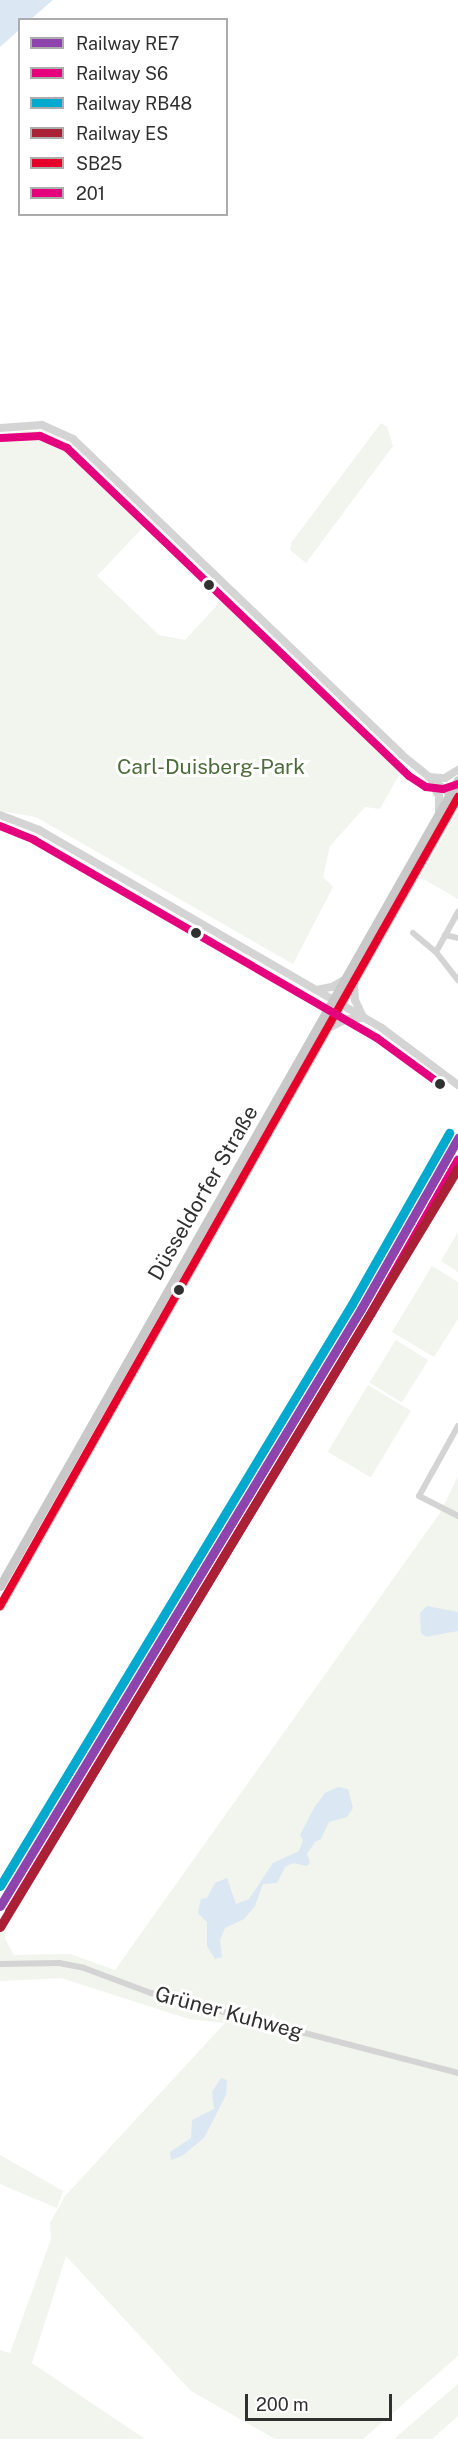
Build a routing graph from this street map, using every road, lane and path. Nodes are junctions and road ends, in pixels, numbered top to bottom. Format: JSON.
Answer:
{"nodes":[{"id":1,"x":0,"y":428,"type":"edge"},
{"id":2,"x":458,"y":770,"type":"edge"},
{"id":3,"x":428,"y":777,"type":"junction"},
{"id":4,"x":458,"y":780,"type":"edge"},
{"id":5,"x":456,"y":797,"type":"edge"},
{"id":6,"x":0,"y":815,"type":"edge"},
{"id":7,"x":437,"y":818,"type":"junction"},
{"id":8,"x":458,"y":912,"type":"edge"},
{"id":9,"x":412,"y":933,"type":"dead end"},
{"id":10,"x":445,"y":934,"type":"junction"},
{"id":11,"x":458,"y":938,"type":"edge"},
{"id":12,"x":436,"y":952,"type":"junction"},
{"id":13,"x":351,"y":981,"type":"junction"},
{"id":14,"x":458,"y":981,"type":"edge"},
{"id":15,"x":314,"y":990,"type":"junction"},
{"id":16,"x":338,"y":1003,"type":"junction"},
{"id":17,"x":364,"y":1018,"type":"junction"},
{"id":18,"x":330,"y":1027,"type":"junction"},
{"id":19,"x":458,"y":1084,"type":"edge"},
{"id":20,"x":192,"y":1257,"type":"junction"},
{"id":21,"x":458,"y":1426,"type":"edge"},
{"id":22,"x":65,"y":1482,"type":"junction"},
{"id":23,"x":458,"y":1516,"type":"edge"},
{"id":24,"x":0,"y":1586,"type":"edge"},
{"id":25,"x":0,"y":1606,"type":"edge"},
{"id":26,"x":0,"y":1964,"type":"edge"},
{"id":27,"x":458,"y":2073,"type":"edge"}],
"edges":[{"from":1,"to":3,"type":"street"},
{"from":2,"to":3,"type":"street"},
{"from":3,"to":5,"type":"street"},
{"from":3,"to":7,"type":"street"},
{"from":4,"to":5,"type":"main road"},
{"from":5,"to":7,"type":"main road","name":"Düsseldorfer Straße"},
{"from":5,"to":13,"type":"main road","name":"Düsseldorfer Straße"},
{"from":6,"to":15,"type":"street"},
{"from":7,"to":13,"type":"main road","name":"Düsseldorfer Straße"},
{"from":8,"to":10,"type":"street"},
{"from":9,"to":12,"type":"street"},
{"from":10,"to":11,"type":"street"},
{"from":10,"to":12,"type":"street"},
{"from":12,"to":14,"type":"street"},
{"from":13,"to":15,"type":"street"},
{"from":13,"to":16,"type":"main road","name":"Düsseldorfer Straße"},
{"from":13,"to":17,"type":"street"},
{"from":15,"to":16,"type":"street"},
{"from":16,"to":17,"type":"street"},
{"from":16,"to":18,"type":"main road","name":"Düsseldorfer Straße"},
{"from":16,"to":20,"type":"main road","name":"Düsseldorfer Straße"},
{"from":17,"to":18,"type":"street"},
{"from":17,"to":19,"type":"street"},
{"from":18,"to":20,"type":"main road","name":"Düsseldorfer Straße"},
{"from":20,"to":22,"type":"main road","name":"Düsseldorfer Straße"},
{"from":21,"to":23,"type":"street"},
{"from":22,"to":24,"type":"main road","name":"Düsseldorfer Straße"},
{"from":22,"to":25,"type":"main road","name":"Düsseldorfer Straße"},
{"from":26,"to":27,"type":"street","name":"Grüner Kuhweg"}]}
